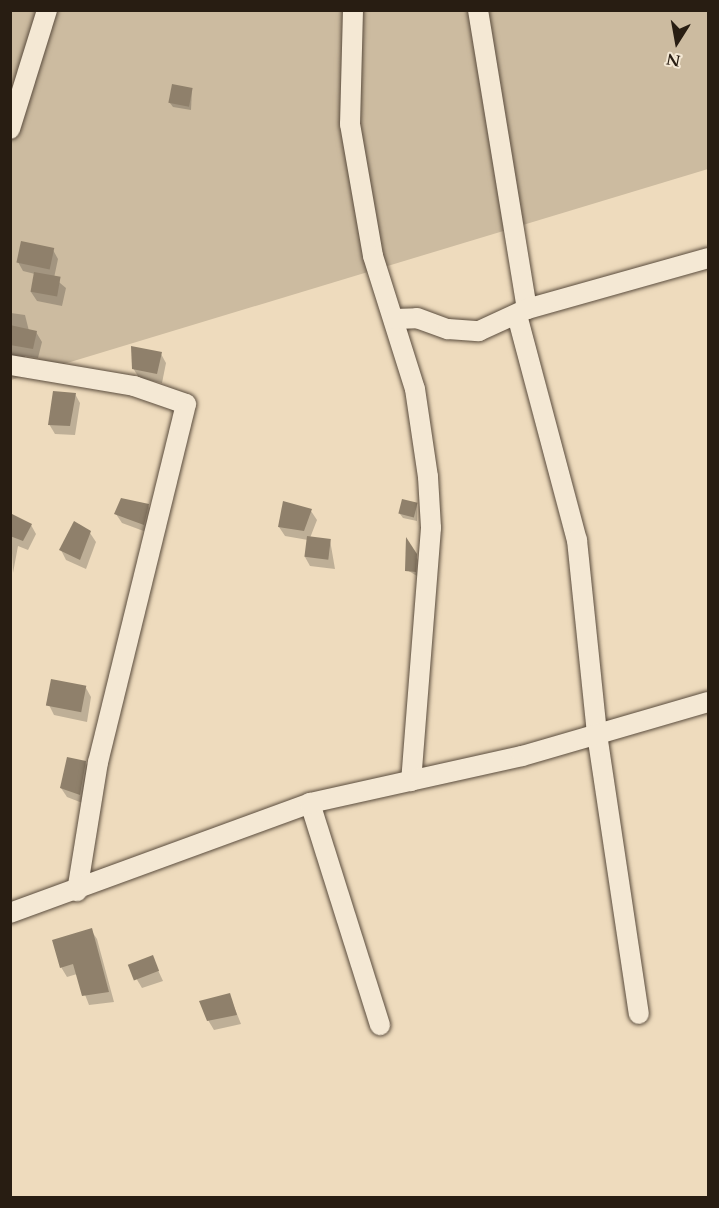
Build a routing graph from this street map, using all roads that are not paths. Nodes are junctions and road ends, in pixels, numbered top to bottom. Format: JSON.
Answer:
{"nodes":[{"id":1,"x":47,"y":10,"type":"edge"},
{"id":2,"x":353,"y":10,"type":"edge"},
{"id":3,"x":478,"y":10,"type":"edge"},
{"id":4,"x":10,"y":129,"type":"edge"},
{"id":5,"x":708,"y":258,"type":"edge"},
{"id":6,"x":522,"y":312,"type":"junction"},
{"id":7,"x":394,"y":319,"type":"junction"},
{"id":8,"x":10,"y":365,"type":"edge"},
{"id":9,"x":708,"y":702,"type":"edge"},
{"id":10,"x":597,"y":734,"type":"junction"},
{"id":11,"x":411,"y":781,"type":"junction"},
{"id":12,"x":310,"y":803,"type":"junction"},
{"id":13,"x":77,"y":891,"type":"junction"},
{"id":14,"x":10,"y":913,"type":"edge"},
{"id":15,"x":639,"y":1014,"type":"dead end"},
{"id":16,"x":380,"y":1025,"type":"dead end"}],
"edges":[{"from":1,"to":4,"type":"street"},
{"from":2,"to":7,"type":"street"},
{"from":3,"to":6,"type":"street"},
{"from":5,"to":6,"type":"street"},
{"from":6,"to":7,"type":"street"},
{"from":6,"to":10,"type":"street"},
{"from":7,"to":11,"type":"street"},
{"from":8,"to":13,"type":"street"},
{"from":9,"to":10,"type":"street"},
{"from":10,"to":11,"type":"street"},
{"from":10,"to":15,"type":"street"},
{"from":11,"to":12,"type":"street"},
{"from":12,"to":13,"type":"street"},
{"from":12,"to":16,"type":"street"},
{"from":13,"to":14,"type":"street"}]}
